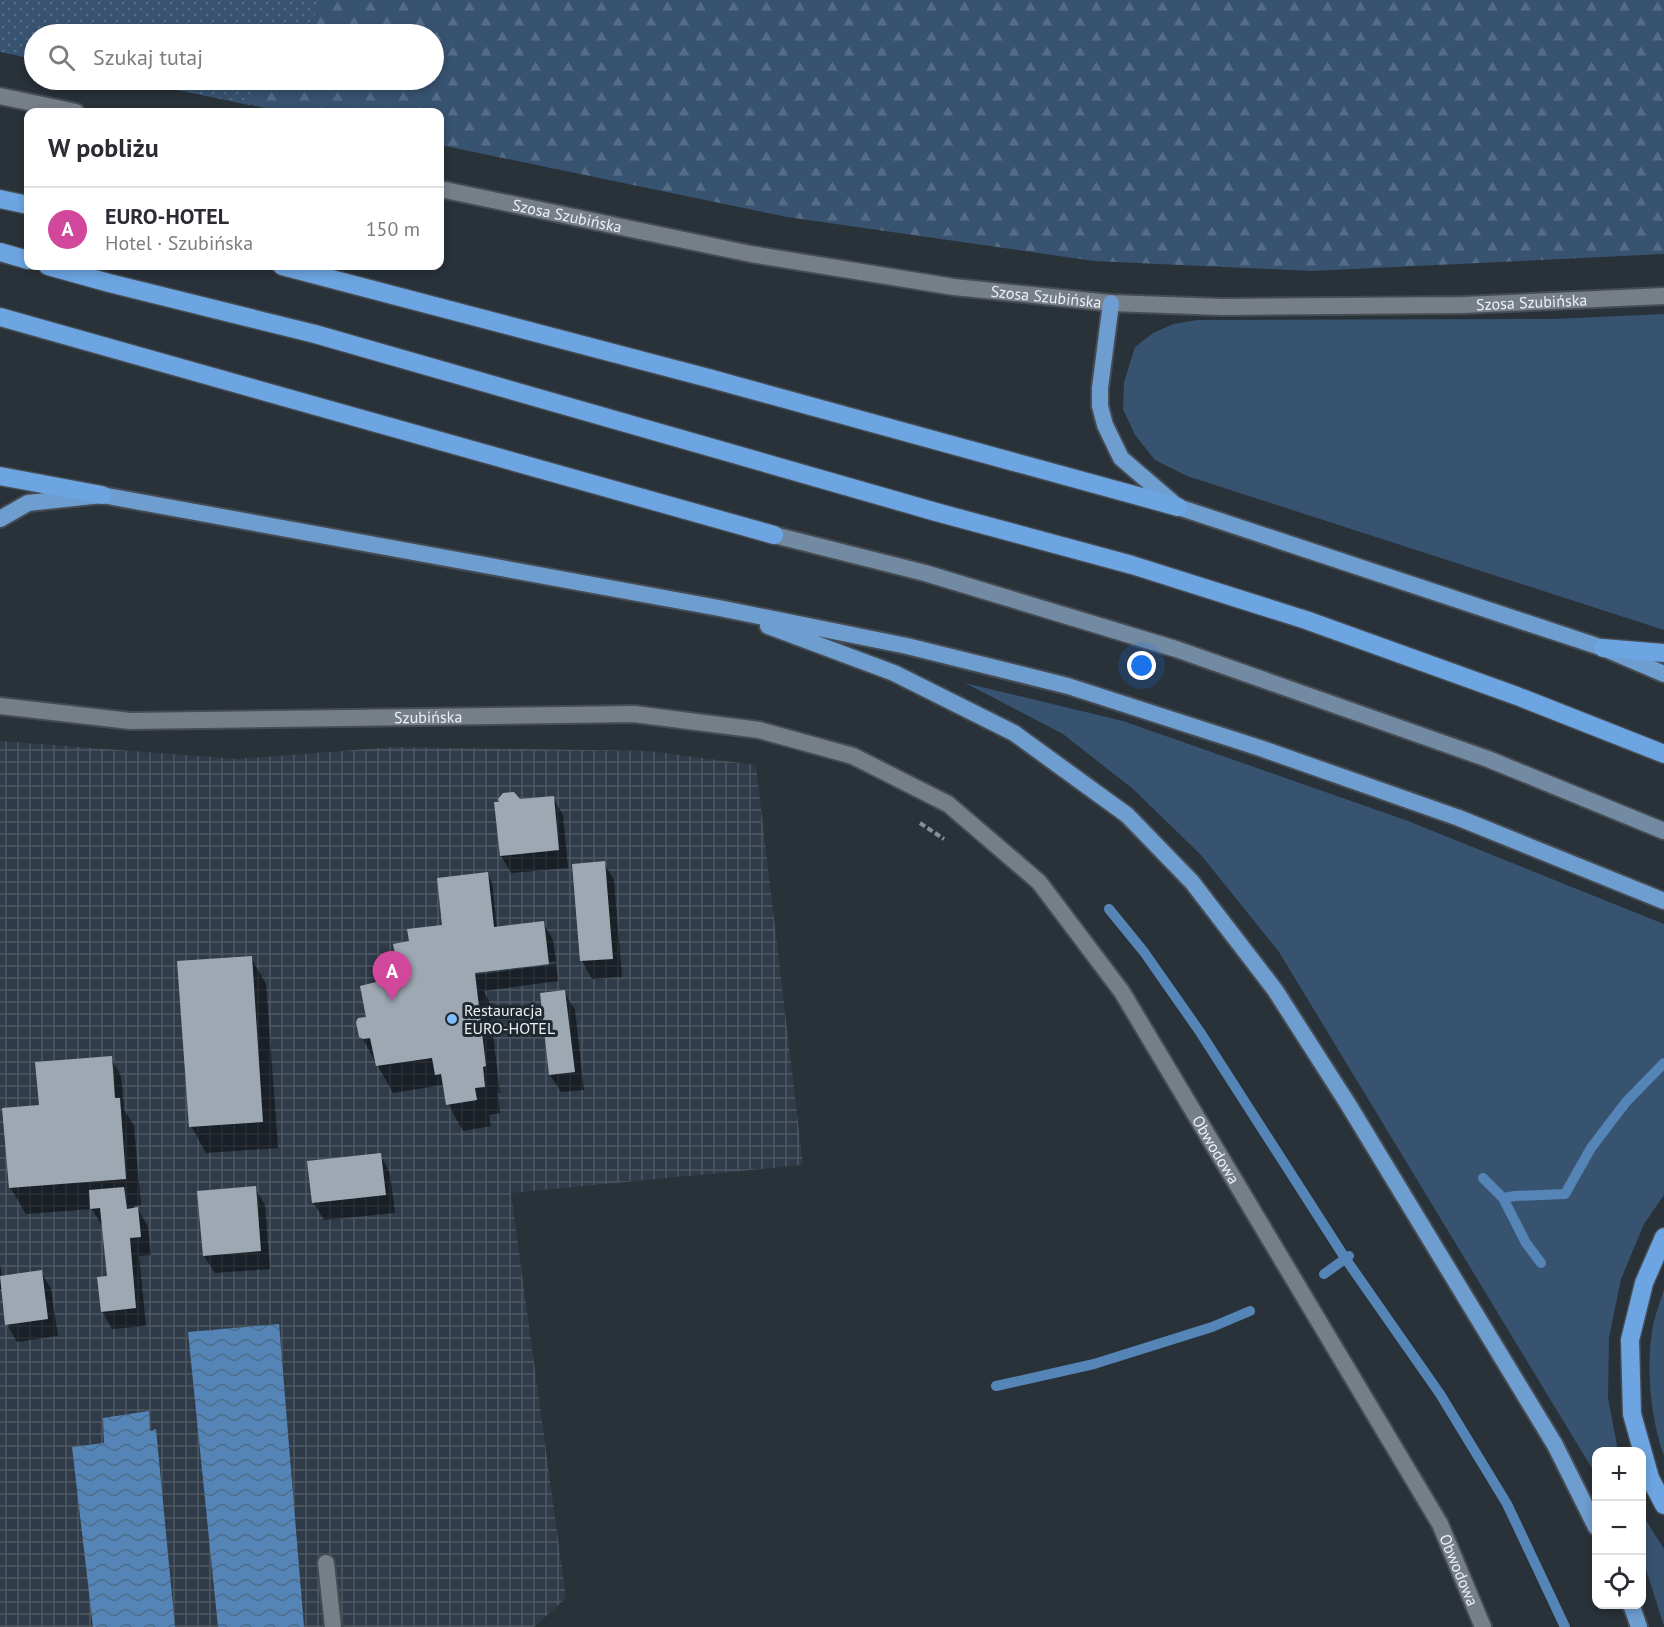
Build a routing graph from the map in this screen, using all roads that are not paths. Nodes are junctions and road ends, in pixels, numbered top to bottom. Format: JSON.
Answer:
{"nodes":[{"id":1,"x":0,"y":96,"type":"edge"},
{"id":2,"x":57,"y":108,"type":"edge"},
{"id":3,"x":444,"y":190,"type":"edge"},
{"id":4,"x":0,"y":199,"type":"edge"},
{"id":5,"x":24,"y":204,"type":"edge"},
{"id":6,"x":0,"y":252,"type":"edge"},
{"id":7,"x":24,"y":259,"type":"edge"},
{"id":8,"x":62,"y":270,"type":"edge"},
{"id":9,"x":297,"y":270,"type":"edge"},
{"id":10,"x":1664,"y":296,"type":"edge"},
{"id":11,"x":1111,"y":303,"type":"junction"},
{"id":12,"x":0,"y":317,"type":"edge"},
{"id":13,"x":0,"y":476,"type":"edge"},
{"id":14,"x":102,"y":495,"type":"junction"},
{"id":15,"x":1178,"y":507,"type":"junction"},
{"id":16,"x":0,"y":519,"type":"edge"},
{"id":17,"x":774,"y":535,"type":"joint"},
{"id":18,"x":719,"y":608,"type":"junction"},
{"id":19,"x":1603,"y":648,"type":"junction"},
{"id":20,"x":1664,"y":653,"type":"edge"},
{"id":21,"x":1664,"y":674,"type":"edge"},
{"id":22,"x":0,"y":706,"type":"edge"},
{"id":23,"x":1664,"y":754,"type":"edge"},
{"id":24,"x":853,"y":756,"type":"joint"},
{"id":25,"x":1664,"y":831,"type":"edge"},
{"id":26,"x":1664,"y":901,"type":"edge"},
{"id":27,"x":1664,"y":1237,"type":"edge"},
{"id":28,"x":1664,"y":1505,"type":"edge"},
{"id":29,"x":1592,"y":1519,"type":"edge"},
{"id":30,"x":326,"y":1563,"type":"dead end"},
{"id":31,"x":1632,"y":1609,"type":"edge"},
{"id":32,"x":333,"y":1627,"type":"edge"},
{"id":33,"x":1483,"y":1627,"type":"edge"},
{"id":34,"x":1639,"y":1627,"type":"edge"}],
"edges":[{"from":1,"to":2,"type":"street"},
{"from":3,"to":11,"type":"street","name":"Szosa Szubińska"},
{"from":4,"to":5,"type":"highway"},
{"from":6,"to":7,"type":"highway"},
{"from":8,"to":23,"type":"highway"},
{"from":9,"to":15,"type":"highway"},
{"from":10,"to":11,"type":"street","name":"Szosa Szubińska"},
{"from":11,"to":15,"type":"highway"},
{"from":12,"to":17,"type":"highway"},
{"from":13,"to":14,"type":"highway"},
{"from":14,"to":16,"type":"highway"},
{"from":14,"to":18,"type":"highway"},
{"from":15,"to":19,"type":"highway"},
{"from":17,"to":25,"type":"main road"},
{"from":18,"to":26,"type":"highway"},
{"from":18,"to":29,"type":"highway"},
{"from":19,"to":20,"type":"highway"},
{"from":19,"to":21,"type":"highway"},
{"from":22,"to":24,"type":"street","name":"Szubińska"},
{"from":24,"to":33,"type":"street","name":"Obwodowa"},
{"from":27,"to":28,"type":"highway"},
{"from":30,"to":32,"type":"street"},
{"from":31,"to":34,"type":"highway"}]}
